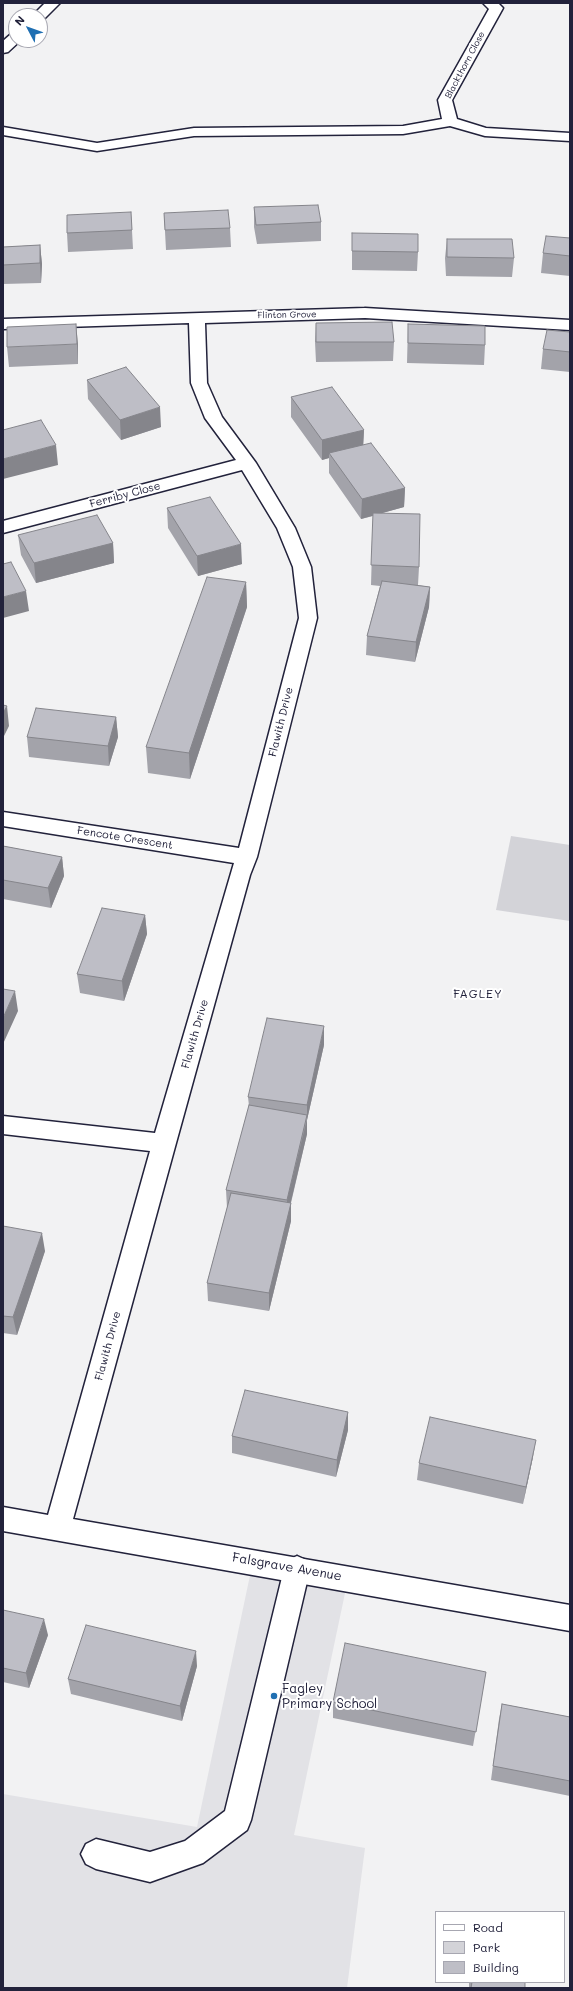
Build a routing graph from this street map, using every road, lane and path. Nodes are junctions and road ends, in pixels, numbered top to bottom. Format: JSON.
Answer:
{"nodes":[{"id":1,"x":493,"y":6,"type":"edge"},
{"id":2,"x":450,"y":122,"type":"junction"},
{"id":3,"x":3,"y":130,"type":"edge"},
{"id":4,"x":570,"y":137,"type":"edge"},
{"id":5,"x":197,"y":317,"type":"junction"},
{"id":6,"x":3,"y":324,"type":"edge"},
{"id":7,"x":570,"y":325,"type":"edge"},
{"id":8,"x":247,"y":464,"type":"junction"},
{"id":9,"x":3,"y":527,"type":"edge"},
{"id":10,"x":3,"y":819,"type":"edge"},
{"id":11,"x":247,"y":857,"type":"junction"},
{"id":12,"x":3,"y":1125,"type":"edge"},
{"id":13,"x":164,"y":1142,"type":"junction"},
{"id":14,"x":3,"y":1518,"type":"edge"},
{"id":15,"x":58,"y":1527,"type":"junction"},
{"id":16,"x":297,"y":1569,"type":"junction"},
{"id":17,"x":570,"y":1618,"type":"edge"},
{"id":18,"x":96,"y":1854,"type":"dead end"}],
"edges":[{"from":1,"to":2,"type":"street","name":"Blackthorn Close"},
{"from":2,"to":3,"type":"street"},
{"from":2,"to":4,"type":"street"},
{"from":5,"to":6,"type":"street","name":"Flinton Grove"},
{"from":5,"to":7,"type":"street","name":"Flinton Grove"},
{"from":5,"to":8,"type":"street","name":"Flawith Drive"},
{"from":8,"to":9,"type":"street","name":"Ferriby Close"},
{"from":8,"to":11,"type":"street","name":"Flawith Drive"},
{"from":10,"to":11,"type":"street","name":"Fencote Crescent"},
{"from":11,"to":13,"type":"street","name":"Flawith Drive"},
{"from":12,"to":13,"type":"street"},
{"from":13,"to":15,"type":"street","name":"Flawith Drive"},
{"from":14,"to":15,"type":"street","name":"Falsgrave Avenue"},
{"from":15,"to":16,"type":"street","name":"Falsgrave Avenue"},
{"from":16,"to":17,"type":"street","name":"Falsgrave Avenue"},
{"from":16,"to":18,"type":"street"}]}
